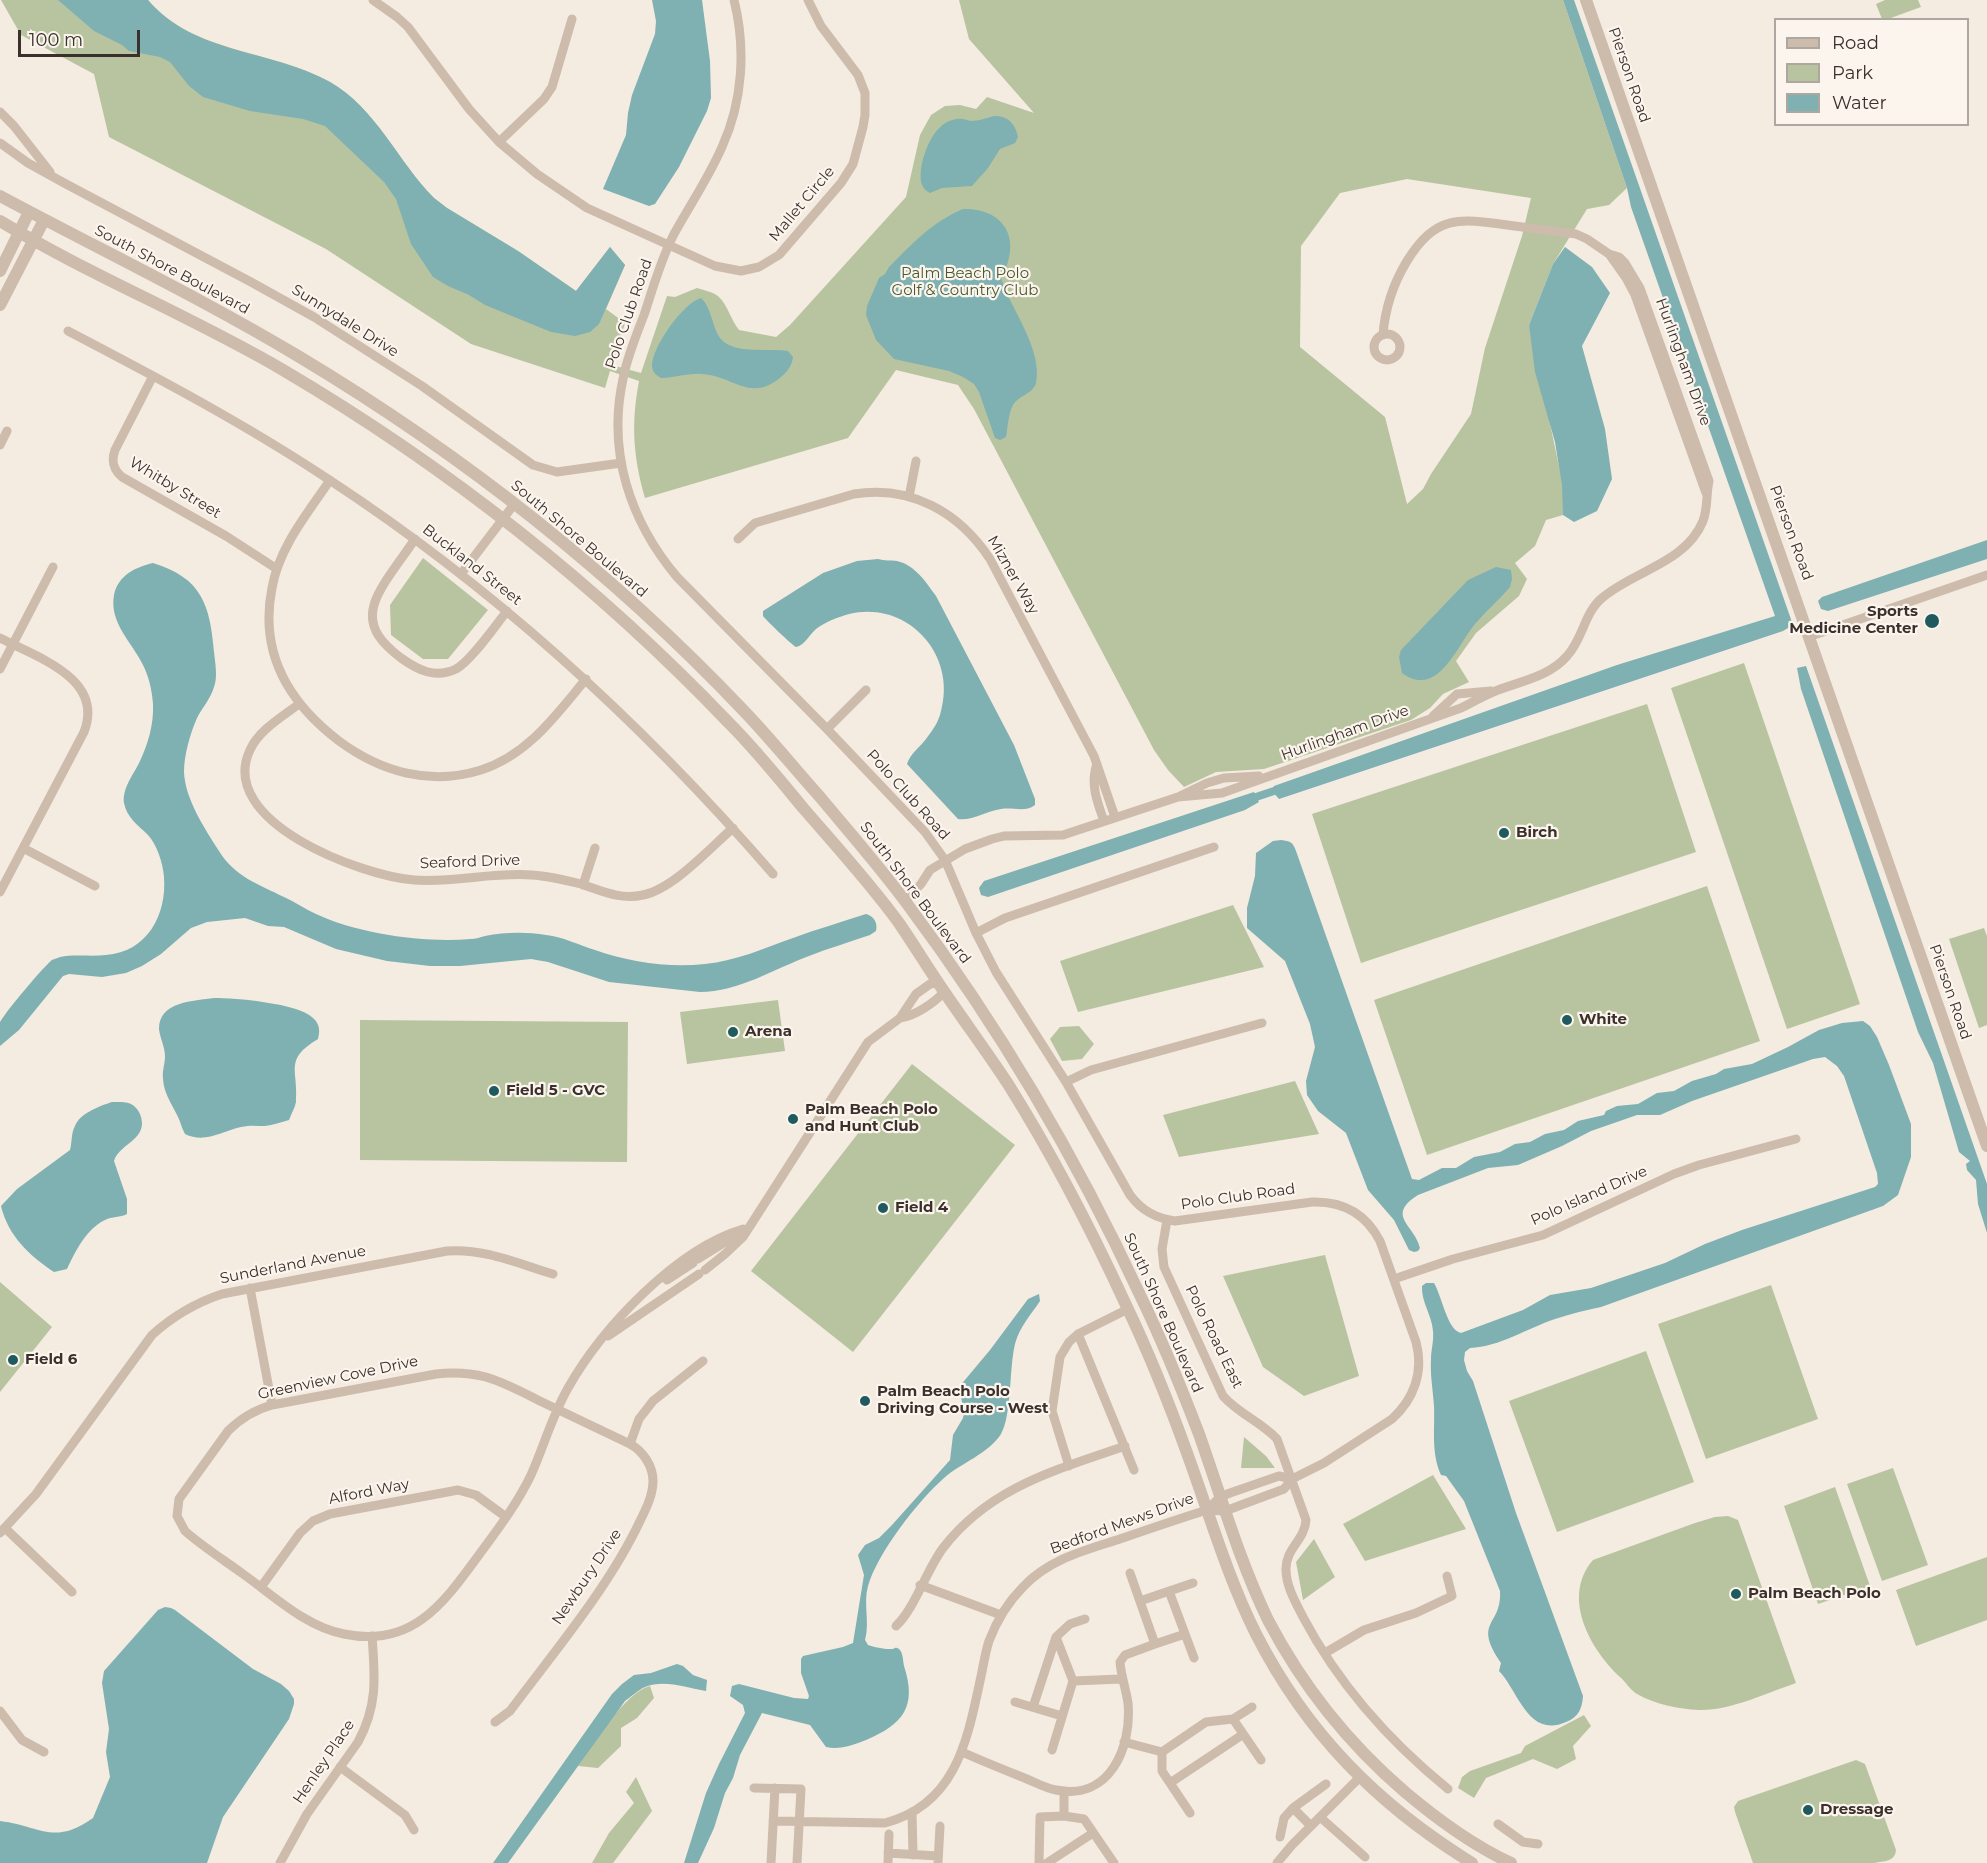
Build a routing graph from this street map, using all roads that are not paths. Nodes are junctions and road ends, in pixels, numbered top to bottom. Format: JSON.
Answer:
{"nodes":[{"id":1,"x":373,"y":0,"type":"edge"},
{"id":2,"x":734,"y":0,"type":"edge"},
{"id":3,"x":807,"y":0,"type":"edge"},
{"id":4,"x":1586,"y":0,"type":"edge"},
{"id":5,"x":572,"y":19,"type":"dead end"},
{"id":6,"x":0,"y":112,"type":"edge"},
{"id":7,"x":499,"y":142,"type":"junction"},
{"id":8,"x":0,"y":143,"type":"edge"},
{"id":9,"x":53,"y":176,"type":"junction"},
{"id":10,"x":0,"y":196,"type":"edge"},
{"id":11,"x":29,"y":212,"type":"junction"},
{"id":12,"x":44,"y":220,"type":"junction"},
{"id":13,"x":0,"y":221,"type":"edge"},
{"id":14,"x":20,"y":233,"type":"junction"},
{"id":15,"x":34,"y":242,"type":"junction"},
{"id":16,"x":669,"y":245,"type":"junction"},
{"id":17,"x":0,"y":271,"type":"edge"},
{"id":18,"x":0,"y":304,"type":"edge"},
{"id":19,"x":68,"y":331,"type":"dead end"},
{"id":20,"x":1383,"y":335,"type":"dead end"},
{"id":21,"x":153,"y":376,"type":"junction"},
{"id":22,"x":7,"y":431,"type":"dead end"},
{"id":23,"x":0,"y":445,"type":"edge"},
{"id":24,"x":916,"y":461,"type":"dead end"},
{"id":25,"x":621,"y":463,"type":"junction"},
{"id":26,"x":330,"y":480,"type":"junction"},
{"id":27,"x":909,"y":497,"type":"junction"},
{"id":28,"x":515,"y":503,"type":"junction"},
{"id":29,"x":502,"y":519,"type":"junction"},
{"id":30,"x":415,"y":539,"type":"junction"},
{"id":31,"x":738,"y":539,"type":"dead end"},
{"id":32,"x":53,"y":567,"type":"dead end"},
{"id":33,"x":277,"y":569,"type":"junction"},
{"id":34,"x":461,"y":574,"type":"junction"},
{"id":35,"x":1987,"y":575,"type":"edge"},
{"id":36,"x":507,"y":611,"type":"junction"},
{"id":37,"x":1811,"y":636,"type":"junction"},
{"id":38,"x":0,"y":638,"type":"edge"},
{"id":39,"x":12,"y":645,"type":"junction"},
{"id":40,"x":0,"y":669,"type":"edge"},
{"id":41,"x":586,"y":679,"type":"junction"},
{"id":42,"x":866,"y":690,"type":"dead end"},
{"id":43,"x":1496,"y":690,"type":"junction"},
{"id":44,"x":299,"y":704,"type":"junction"},
{"id":45,"x":1431,"y":718,"type":"junction"},
{"id":46,"x":827,"y":729,"type":"junction"},
{"id":47,"x":1097,"y":764,"type":"junction"},
{"id":48,"x":1269,"y":776,"type":"junction"},
{"id":49,"x":1178,"y":797,"type":"junction"},
{"id":50,"x":1115,"y":817,"type":"junction"},
{"id":51,"x":1104,"y":821,"type":"junction"},
{"id":52,"x":733,"y":828,"type":"junction"},
{"id":53,"x":1214,"y":847,"type":"dead end"},
{"id":54,"x":23,"y":848,"type":"junction"},
{"id":55,"x":595,"y":848,"type":"dead end"},
{"id":56,"x":945,"y":860,"type":"junction"},
{"id":57,"x":773,"y":874,"type":"dead end"},
{"id":58,"x":583,"y":885,"type":"junction"},
{"id":59,"x":95,"y":886,"type":"dead end"},
{"id":60,"x":0,"y":892,"type":"edge"},
{"id":61,"x":905,"y":901,"type":"junction"},
{"id":62,"x":976,"y":933,"type":"junction"},
{"id":63,"x":946,"y":957,"type":"junction"},
{"id":64,"x":942,"y":987,"type":"junction"},
{"id":65,"x":976,"y":1000,"type":"junction"},
{"id":66,"x":900,"y":1018,"type":"junction"},
{"id":67,"x":1262,"y":1023,"type":"dead end"},
{"id":68,"x":1066,"y":1082,"type":"junction"},
{"id":69,"x":1796,"y":1139,"type":"dead end"},
{"id":70,"x":1987,"y":1146,"type":"edge"},
{"id":71,"x":753,"y":1220,"type":"junction"},
{"id":72,"x":1167,"y":1220,"type":"junction"},
{"id":73,"x":743,"y":1229,"type":"junction"},
{"id":74,"x":553,"y":1274,"type":"dead end"},
{"id":75,"x":1394,"y":1279,"type":"junction"},
{"id":76,"x":250,"y":1288,"type":"junction"},
{"id":77,"x":643,"y":1295,"type":"junction"},
{"id":78,"x":1128,"y":1309,"type":"junction"},
{"id":79,"x":1078,"y":1334,"type":"junction"},
{"id":80,"x":604,"y":1339,"type":"junction"},
{"id":81,"x":703,"y":1361,"type":"dead end"},
{"id":82,"x":272,"y":1405,"type":"junction"},
{"id":83,"x":557,"y":1409,"type":"junction"},
{"id":84,"x":630,"y":1444,"type":"junction"},
{"id":85,"x":1125,"y":1446,"type":"junction"},
{"id":86,"x":1069,"y":1466,"type":"junction"},
{"id":87,"x":1134,"y":1470,"type":"dead end"},
{"id":88,"x":1292,"y":1479,"type":"junction"},
{"id":89,"x":1220,"y":1497,"type":"junction"},
{"id":90,"x":1207,"y":1510,"type":"junction"},
{"id":91,"x":1225,"y":1511,"type":"junction"},
{"id":92,"x":506,"y":1517,"type":"junction"},
{"id":93,"x":2,"y":1531,"type":"edge"},
{"id":94,"x":1130,"y":1573,"type":"dead end"},
{"id":95,"x":1447,"y":1576,"type":"dead end"},
{"id":96,"x":1193,"y":1583,"type":"dead end"},
{"id":97,"x":920,"y":1585,"type":"junction"},
{"id":98,"x":261,"y":1587,"type":"junction"},
{"id":99,"x":1169,"y":1591,"type":"junction"},
{"id":100,"x":72,"y":1592,"type":"dead end"},
{"id":101,"x":1140,"y":1601,"type":"junction"},
{"id":102,"x":1001,"y":1615,"type":"junction"},
{"id":103,"x":1085,"y":1618,"type":"dead end"},
{"id":104,"x":896,"y":1626,"type":"dead end"},
{"id":105,"x":1185,"y":1635,"type":"junction"},
{"id":106,"x":372,"y":1636,"type":"junction"},
{"id":107,"x":1056,"y":1637,"type":"junction"},
{"id":108,"x":1155,"y":1644,"type":"junction"},
{"id":109,"x":1325,"y":1653,"type":"junction"},
{"id":110,"x":1194,"y":1658,"type":"dead end"},
{"id":111,"x":1121,"y":1679,"type":"junction"},
{"id":112,"x":1073,"y":1681,"type":"junction"},
{"id":113,"x":1015,"y":1702,"type":"dead end"},
{"id":114,"x":1034,"y":1707,"type":"junction"},
{"id":115,"x":1252,"y":1707,"type":"dead end"},
{"id":116,"x":0,"y":1711,"type":"edge"},
{"id":117,"x":1062,"y":1716,"type":"junction"},
{"id":118,"x":1233,"y":1719,"type":"junction"},
{"id":119,"x":495,"y":1722,"type":"dead end"},
{"id":120,"x":1242,"y":1735,"type":"junction"},
{"id":121,"x":1124,"y":1742,"type":"junction"},
{"id":122,"x":1052,"y":1750,"type":"dead end"},
{"id":123,"x":44,"y":1752,"type":"dead end"},
{"id":124,"x":962,"y":1752,"type":"junction"},
{"id":125,"x":1162,"y":1752,"type":"junction"},
{"id":126,"x":1261,"y":1760,"type":"dead end"},
{"id":127,"x":340,"y":1767,"type":"junction"},
{"id":128,"x":1359,"y":1778,"type":"junction"},
{"id":129,"x":1170,"y":1783,"type":"junction"},
{"id":130,"x":1326,"y":1784,"type":"dead end"},
{"id":131,"x":754,"y":1788,"type":"dead end"},
{"id":132,"x":775,"y":1788,"type":"junction"},
{"id":133,"x":1448,"y":1789,"type":"dead end"},
{"id":134,"x":1064,"y":1791,"type":"junction"},
{"id":135,"x":1293,"y":1808,"type":"junction"},
{"id":136,"x":912,"y":1812,"type":"junction"},
{"id":137,"x":1190,"y":1813,"type":"dead end"},
{"id":138,"x":1064,"y":1816,"type":"junction"},
{"id":139,"x":1320,"y":1818,"type":"junction"},
{"id":140,"x":773,"y":1821,"type":"junction"},
{"id":141,"x":799,"y":1822,"type":"junction"},
{"id":142,"x":1498,"y":1824,"type":"dead end"},
{"id":143,"x":940,"y":1826,"type":"dead end"},
{"id":144,"x":1311,"y":1826,"type":"junction"},
{"id":145,"x":414,"y":1830,"type":"dead end"},
{"id":146,"x":1094,"y":1833,"type":"junction"},
{"id":147,"x":889,"y":1834,"type":"dead end"},
{"id":148,"x":1280,"y":1837,"type":"dead end"},
{"id":149,"x":1538,"y":1844,"type":"dead end"},
{"id":150,"x":1482,"y":1850,"type":"junction"},
{"id":151,"x":914,"y":1855,"type":"junction"},
{"id":152,"x":1365,"y":1857,"type":"dead end"},
{"id":153,"x":888,"y":1858,"type":"edge"},
{"id":154,"x":1494,"y":1859,"type":"edge"},
{"id":155,"x":938,"y":1860,"type":"edge"},
{"id":156,"x":280,"y":1863,"type":"edge"},
{"id":157,"x":771,"y":1863,"type":"edge"},
{"id":158,"x":798,"y":1863,"type":"edge"},
{"id":159,"x":1039,"y":1863,"type":"edge"},
{"id":160,"x":1047,"y":1863,"type":"edge"},
{"id":161,"x":1114,"y":1863,"type":"edge"},
{"id":162,"x":1277,"y":1863,"type":"edge"},
{"id":163,"x":1473,"y":1863,"type":"edge"},
{"id":164,"x":1510,"y":1863,"type":"edge"}],
"edges":[{"from":1,"to":7,"type":"street","name":"Mallet Circle"},
{"from":2,"to":16,"type":"street","name":"Polo Club Road"},
{"from":3,"to":16,"type":"street","name":"Mallet Circle"},
{"from":4,"to":37,"type":"street","name":"Pierson Road"},
{"from":5,"to":7,"type":"street"},
{"from":6,"to":9,"type":"street","name":"Sunnydale Drive"},
{"from":7,"to":16,"type":"street","name":"Mallet Circle"},
{"from":8,"to":9,"type":"street","name":"Sunnydale Drive"},
{"from":9,"to":25,"type":"street","name":"Sunnydale Drive"},
{"from":10,"to":11,"type":"street","name":"South Shore Boulevard"},
{"from":11,"to":12,"type":"street","name":"South Shore Boulevard"},
{"from":11,"to":14,"type":"street"},
{"from":12,"to":15,"type":"street"},
{"from":12,"to":28,"type":"street","name":"South Shore Boulevard"},
{"from":13,"to":14,"type":"street","name":"South Shore Boulevard"},
{"from":14,"to":15,"type":"street","name":"South Shore Boulevard"},
{"from":14,"to":17,"type":"street"},
{"from":15,"to":18,"type":"street"},
{"from":15,"to":29,"type":"street","name":"South Shore Boulevard"},
{"from":16,"to":25,"type":"street","name":"Polo Club Road"},
{"from":19,"to":21,"type":"street","name":"Buckland Street"},
{"from":20,"to":43,"type":"street","name":"Hurlingham Drive"},
{"from":21,"to":26,"type":"street","name":"Buckland Street"},
{"from":21,"to":33,"type":"street","name":"Whitby Street"},
{"from":22,"to":23,"type":"street"},
{"from":24,"to":27,"type":"street"},
{"from":25,"to":46,"type":"street","name":"Polo Club Road"},
{"from":26,"to":30,"type":"street","name":"Buckland Street"},
{"from":26,"to":33,"type":"street"},
{"from":27,"to":31,"type":"street","name":"Mizner Way"},
{"from":27,"to":47,"type":"street","name":"Mizner Way"},
{"from":28,"to":29,"type":"street"},
{"from":28,"to":61,"type":"street","name":"South Shore Boulevard"},
{"from":29,"to":34,"type":"street"},
{"from":29,"to":64,"type":"street","name":"South Shore Boulevard"},
{"from":30,"to":34,"type":"street","name":"Buckland Street"},
{"from":30,"to":36,"type":"street"},
{"from":32,"to":39,"type":"street"},
{"from":33,"to":44,"type":"street"},
{"from":34,"to":36,"type":"street","name":"Buckland Street"},
{"from":35,"to":37,"type":"street"},
{"from":36,"to":41,"type":"street","name":"Buckland Street"},
{"from":37,"to":70,"type":"street","name":"Pierson Road"},
{"from":38,"to":39,"type":"street"},
{"from":39,"to":40,"type":"street"},
{"from":39,"to":54,"type":"street"},
{"from":41,"to":44,"type":"street"},
{"from":41,"to":52,"type":"street","name":"Buckland Street"},
{"from":42,"to":46,"type":"street"},
{"from":43,"to":45,"type":"street","name":"Hurlingham Drive"},
{"from":43,"to":45,"type":"street","name":"Hurlingham Drive"},
{"from":44,"to":58,"type":"street","name":"Seaford Drive"},
{"from":45,"to":48,"type":"street","name":"Hurlingham Drive"},
{"from":46,"to":56,"type":"street","name":"Polo Club Road"},
{"from":47,"to":50,"type":"street","name":"Mizner Way"},
{"from":47,"to":51,"type":"street","name":"Mizner Way"},
{"from":48,"to":49,"type":"street","name":"Hurlingham Drive"},
{"from":48,"to":49,"type":"street","name":"Hurlingham Drive"},
{"from":49,"to":50,"type":"street","name":"Hurlingham Drive"},
{"from":50,"to":51,"type":"street","name":"Hurlingham Drive"},
{"from":51,"to":56,"type":"street","name":"Hurlingham Drive"},
{"from":52,"to":57,"type":"street","name":"Buckland Street"},
{"from":52,"to":58,"type":"street","name":"Seaford Drive"},
{"from":53,"to":62,"type":"street"},
{"from":54,"to":59,"type":"street"},
{"from":54,"to":60,"type":"street"},
{"from":55,"to":58,"type":"street"},
{"from":56,"to":61,"type":"street","name":"Hurlingham Drive"},
{"from":56,"to":62,"type":"street","name":"Polo Club Road"},
{"from":61,"to":63,"type":"street","name":"South Shore Boulevard"},
{"from":62,"to":68,"type":"street","name":"Polo Club Road"},
{"from":63,"to":64,"type":"street"},
{"from":63,"to":65,"type":"street","name":"South Shore Boulevard"},
{"from":64,"to":65,"type":"street"},
{"from":64,"to":66,"type":"street","name":"Greenview Cove Drive"},
{"from":64,"to":66,"type":"street","name":"Greenview Cove Drive"},
{"from":64,"to":78,"type":"street","name":"South Shore Boulevard"},
{"from":65,"to":89,"type":"street","name":"South Shore Boulevard"},
{"from":66,"to":71,"type":"street","name":"Greenview Cove Drive"},
{"from":67,"to":68,"type":"street"},
{"from":68,"to":72,"type":"street","name":"Polo Club Road"},
{"from":69,"to":75,"type":"street","name":"Polo Island Drive"},
{"from":71,"to":73,"type":"street","name":"Greenview Cove Drive"},
{"from":71,"to":80,"type":"street","name":"Greenview Cove Drive"},
{"from":72,"to":75,"type":"street","name":"Polo Club Road"},
{"from":72,"to":88,"type":"street","name":"Polo Road East"},
{"from":73,"to":77,"type":"street","name":"Greenview Cove Drive"},
{"from":73,"to":77,"type":"street","name":"Greenview Cove Drive"},
{"from":74,"to":76,"type":"street","name":"Sunderland Avenue"},
{"from":75,"to":88,"type":"street","name":"Polo Club Road"},
{"from":76,"to":82,"type":"street"},
{"from":76,"to":93,"type":"street","name":"Sunderland Avenue"},
{"from":77,"to":80,"type":"street","name":"Greenview Cove Drive"},
{"from":78,"to":79,"type":"street"},
{"from":78,"to":90,"type":"street","name":"South Shore Boulevard"},
{"from":79,"to":85,"type":"street"},
{"from":79,"to":86,"type":"street"},
{"from":80,"to":83,"type":"street","name":"Greenview Cove Drive"},
{"from":81,"to":84,"type":"street"},
{"from":82,"to":83,"type":"street","name":"Greenview Cove Drive"},
{"from":82,"to":98,"type":"street","name":"Greenview Cove Drive"},
{"from":83,"to":84,"type":"street","name":"Newbury Drive"},
{"from":83,"to":92,"type":"street","name":"Greenview Cove Drive"},
{"from":84,"to":119,"type":"street","name":"Newbury Drive"},
{"from":85,"to":86,"type":"street"},
{"from":85,"to":87,"type":"street"},
{"from":86,"to":97,"type":"street"},
{"from":88,"to":89,"type":"street"},
{"from":88,"to":91,"type":"street"},
{"from":88,"to":109,"type":"street","name":"Polo Road East"},
{"from":89,"to":90,"type":"street"},
{"from":89,"to":91,"type":"street","name":"South Shore Boulevard"},
{"from":90,"to":91,"type":"street"},
{"from":90,"to":102,"type":"street","name":"Bedford Mews Drive"},
{"from":90,"to":128,"type":"street","name":"South Shore Boulevard"},
{"from":91,"to":150,"type":"street","name":"South Shore Boulevard"},
{"from":92,"to":98,"type":"street","name":"Alford Way"},
{"from":92,"to":106,"type":"street","name":"Greenview Cove Drive"},
{"from":93,"to":100,"type":"street"},
{"from":94,"to":101,"type":"street"},
{"from":95,"to":109,"type":"street"},
{"from":96,"to":99,"type":"street"},
{"from":97,"to":102,"type":"street"},
{"from":97,"to":104,"type":"street"},
{"from":98,"to":106,"type":"street","name":"Greenview Cove Drive"},
{"from":99,"to":101,"type":"street"},
{"from":99,"to":105,"type":"street"},
{"from":101,"to":108,"type":"street"},
{"from":102,"to":124,"type":"street","name":"Bedford Mews Drive"},
{"from":103,"to":107,"type":"street"},
{"from":105,"to":108,"type":"street"},
{"from":105,"to":110,"type":"street"},
{"from":106,"to":127,"type":"street","name":"Henley Place"},
{"from":107,"to":112,"type":"street"},
{"from":107,"to":114,"type":"street"},
{"from":108,"to":111,"type":"street"},
{"from":109,"to":133,"type":"street","name":"Polo Road East"},
{"from":111,"to":112,"type":"street"},
{"from":111,"to":121,"type":"street"},
{"from":112,"to":117,"type":"street"},
{"from":113,"to":114,"type":"street"},
{"from":114,"to":117,"type":"street"},
{"from":115,"to":118,"type":"street"},
{"from":116,"to":123,"type":"street"},
{"from":117,"to":122,"type":"street"},
{"from":118,"to":120,"type":"street"},
{"from":118,"to":125,"type":"street"},
{"from":120,"to":126,"type":"street"},
{"from":120,"to":129,"type":"street"},
{"from":121,"to":125,"type":"street"},
{"from":121,"to":134,"type":"street"},
{"from":124,"to":134,"type":"street"},
{"from":124,"to":136,"type":"street","name":"Bedford Mews Drive"},
{"from":125,"to":129,"type":"street"},
{"from":127,"to":145,"type":"street"},
{"from":127,"to":156,"type":"street","name":"Henley Place"},
{"from":128,"to":139,"type":"street"},
{"from":128,"to":163,"type":"street","name":"South Shore Boulevard"},
{"from":129,"to":137,"type":"street"},
{"from":130,"to":135,"type":"street"},
{"from":131,"to":132,"type":"street"},
{"from":132,"to":140,"type":"street"},
{"from":132,"to":141,"type":"street"},
{"from":134,"to":138,"type":"street"},
{"from":135,"to":144,"type":"street"},
{"from":135,"to":148,"type":"street"},
{"from":136,"to":141,"type":"street","name":"Bedford Mews Drive"},
{"from":136,"to":151,"type":"street"},
{"from":138,"to":146,"type":"street"},
{"from":138,"to":159,"type":"street"},
{"from":139,"to":144,"type":"street"},
{"from":139,"to":152,"type":"street"},
{"from":140,"to":141,"type":"street","name":"Bedford Mews Drive"},
{"from":140,"to":157,"type":"street"},
{"from":141,"to":158,"type":"street"},
{"from":142,"to":149,"type":"street"},
{"from":143,"to":155,"type":"street"},
{"from":144,"to":162,"type":"street"},
{"from":146,"to":160,"type":"street"},
{"from":146,"to":161,"type":"street"},
{"from":147,"to":153,"type":"street"},
{"from":150,"to":154,"type":"street","name":"South Shore Boulevard"},
{"from":150,"to":163,"type":"street"},
{"from":151,"to":153,"type":"street"},
{"from":151,"to":155,"type":"street"},
{"from":154,"to":164,"type":"street","name":"South Shore Boulevard"}]}
